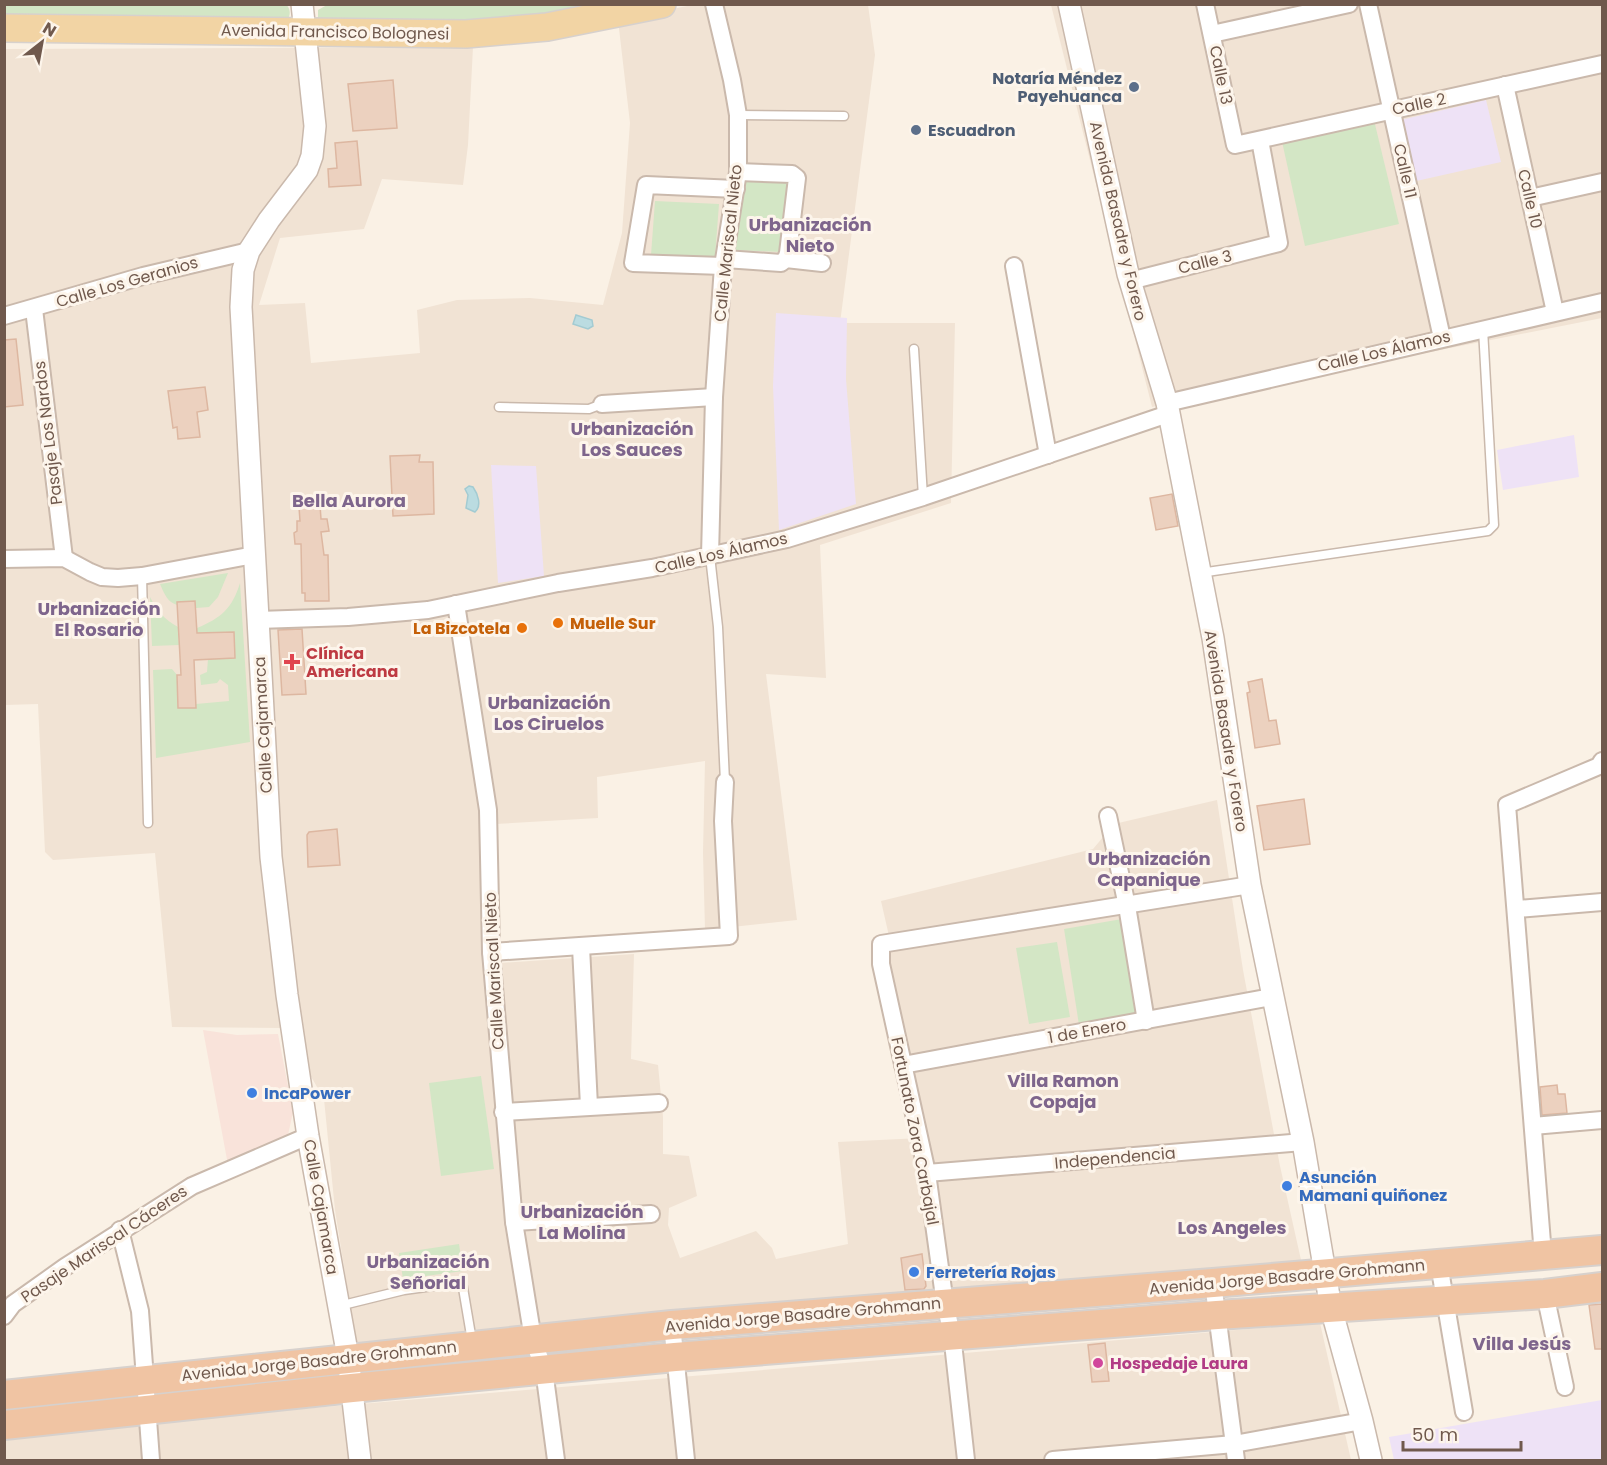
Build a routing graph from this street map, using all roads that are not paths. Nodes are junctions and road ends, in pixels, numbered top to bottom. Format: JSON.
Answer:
{"nodes":[{"id":1,"x":662,"y":4,"type":"edge"},
{"id":2,"x":714,"y":4,"type":"edge"},
{"id":3,"x":1069,"y":4,"type":"edge"},
{"id":4,"x":1205,"y":4,"type":"edge"},
{"id":5,"x":1349,"y":4,"type":"edge"},
{"id":6,"x":1368,"y":4,"type":"edge"},
{"id":7,"x":303,"y":18,"type":"edge"},
{"id":8,"x":4,"y":28,"type":"edge"},
{"id":9,"x":1212,"y":34,"type":"junction"},
{"id":10,"x":1602,"y":64,"type":"edge"},
{"id":11,"x":1505,"y":85,"type":"junction"},
{"id":12,"x":1392,"y":110,"type":"junction"},
{"id":13,"x":738,"y":115,"type":"junction"},
{"id":14,"x":844,"y":116,"type":"dead end"},
{"id":15,"x":1260,"y":140,"type":"junction"},
{"id":16,"x":1235,"y":145,"type":"joint"},
{"id":17,"x":737,"y":180,"type":"junction"},
{"id":18,"x":1602,"y":182,"type":"edge"},
{"id":19,"x":1530,"y":198,"type":"junction"},
{"id":20,"x":249,"y":251,"type":"junction"},
{"id":21,"x":786,"y":259,"type":"junction"},
{"id":22,"x":724,"y":262,"type":"junction"},
{"id":23,"x":822,"y":263,"type":"dead end"},
{"id":24,"x":1014,"y":266,"type":"dead end"},
{"id":25,"x":1130,"y":281,"type":"junction"},
{"id":26,"x":1602,"y":302,"type":"edge"},
{"id":27,"x":34,"y":309,"type":"junction"},
{"id":28,"x":1556,"y":312,"type":"junction"},
{"id":29,"x":4,"y":316,"type":"edge"},
{"id":30,"x":1483,"y":328,"type":"junction"},
{"id":31,"x":1442,"y":338,"type":"junction"},
{"id":32,"x":914,"y":349,"type":"dead end"},
{"id":33,"x":714,"y":397,"type":"junction"},
{"id":34,"x":602,"y":404,"type":"joint"},
{"id":35,"x":498,"y":408,"type":"dead end"},
{"id":36,"x":1168,"y":409,"type":"junction"},
{"id":37,"x":1048,"y":455,"type":"junction"},
{"id":38,"x":923,"y":497,"type":"junction"},
{"id":39,"x":254,"y":555,"type":"junction"},
{"id":40,"x":710,"y":556,"type":"junction"},
{"id":41,"x":64,"y":558,"type":"junction"},
{"id":42,"x":4,"y":559,"type":"edge"},
{"id":43,"x":1200,"y":573,"type":"junction"},
{"id":44,"x":142,"y":576,"type":"junction"},
{"id":45,"x":456,"y":604,"type":"junction"},
{"id":46,"x":258,"y":620,"type":"junction"},
{"id":47,"x":1602,"y":761,"type":"edge"},
{"id":48,"x":724,"y":782,"type":"joint"},
{"id":49,"x":1108,"y":816,"type":"dead end"},
{"id":50,"x":148,"y":823,"type":"dead end"},
{"id":51,"x":1250,"y":885,"type":"junction"},
{"id":52,"x":1602,"y":902,"type":"edge"},
{"id":53,"x":1127,"y":906,"type":"junction"},
{"id":54,"x":1517,"y":909,"type":"junction"},
{"id":55,"x":581,"y":947,"type":"junction"},
{"id":56,"x":491,"y":952,"type":"junction"},
{"id":57,"x":1271,"y":996,"type":"junction"},
{"id":58,"x":1146,"y":1021,"type":"junction"},
{"id":59,"x":903,"y":1065,"type":"junction"},
{"id":60,"x":659,"y":1103,"type":"dead end"},
{"id":61,"x":589,"y":1106,"type":"junction"},
{"id":62,"x":503,"y":1112,"type":"junction"},
{"id":63,"x":1602,"y":1120,"type":"edge"},
{"id":64,"x":1533,"y":1126,"type":"junction"},
{"id":65,"x":308,"y":1136,"type":"junction"},
{"id":66,"x":1303,"y":1142,"type":"junction"},
{"id":67,"x":927,"y":1173,"type":"junction"},
{"id":68,"x":651,"y":1214,"type":"dead end"},
{"id":69,"x":514,"y":1222,"type":"junction"},
{"id":70,"x":120,"y":1230,"type":"junction"},
{"id":71,"x":1597,"y":1250,"type":"edge"},
{"id":72,"x":1543,"y":1255,"type":"junction"},
{"id":73,"x":1439,"y":1264,"type":"junction"},
{"id":74,"x":1324,"y":1274,"type":"junction"},
{"id":75,"x":1213,"y":1283,"type":"junction"},
{"id":76,"x":1599,"y":1288,"type":"edge"},
{"id":77,"x":1545,"y":1294,"type":"junction"},
{"id":78,"x":1445,"y":1300,"type":"junction"},
{"id":79,"x":945,"y":1304,"type":"junction"},
{"id":80,"x":339,"y":1306,"type":"junction"},
{"id":81,"x":1331,"y":1308,"type":"junction"},
{"id":82,"x":1217,"y":1315,"type":"junction"},
{"id":83,"x":4,"y":1316,"type":"edge"},
{"id":84,"x":672,"y":1325,"type":"junction"},
{"id":85,"x":952,"y":1334,"type":"junction"},
{"id":86,"x":533,"y":1339,"type":"junction"},
{"id":87,"x":472,"y":1345,"type":"junction"},
{"id":88,"x":348,"y":1357,"type":"junction"},
{"id":89,"x":675,"y":1357,"type":"junction"},
{"id":90,"x":544,"y":1370,"type":"junction"},
{"id":91,"x":146,"y":1380,"type":"junction"},
{"id":92,"x":1565,"y":1387,"type":"dead end"},
{"id":93,"x":352,"y":1388,"type":"junction"},
{"id":94,"x":4,"y":1395,"type":"edge"},
{"id":95,"x":148,"y":1410,"type":"junction"},
{"id":96,"x":1464,"y":1412,"type":"dead end"},
{"id":97,"x":1362,"y":1421,"type":"junction"},
{"id":98,"x":4,"y":1425,"type":"edge"},
{"id":99,"x":1235,"y":1452,"type":"edge"},
{"id":100,"x":151,"y":1461,"type":"edge"},
{"id":101,"x":360,"y":1461,"type":"edge"},
{"id":102,"x":556,"y":1461,"type":"edge"},
{"id":103,"x":686,"y":1461,"type":"edge"},
{"id":104,"x":966,"y":1461,"type":"edge"},
{"id":105,"x":1053,"y":1461,"type":"edge"},
{"id":106,"x":1371,"y":1461,"type":"edge"}],
"edges":[{"from":1,"to":7,"type":"main road","name":"Avenida Francisco Bolognesi"},
{"from":2,"to":13,"type":"street","name":"Calle Mariscal Nieto"},
{"from":3,"to":25,"type":"street","name":"Avenida Basadre y Forero"},
{"from":4,"to":9,"type":"street","name":"Calle 13"},
{"from":5,"to":9,"type":"street"},
{"from":6,"to":12,"type":"street","name":"Calle 11"},
{"from":7,"to":8,"type":"main road","name":"Avenida Francisco Bolognesi"},
{"from":7,"to":20,"type":"street","name":"Calle Cajamarca"},
{"from":9,"to":16,"type":"street","name":"Calle 13"},
{"from":10,"to":11,"type":"street","name":"Calle 2"},
{"from":11,"to":12,"type":"street","name":"Calle 2"},
{"from":11,"to":19,"type":"street","name":"Calle 10"},
{"from":12,"to":15,"type":"street","name":"Calle 2"},
{"from":12,"to":31,"type":"street","name":"Calle 11"},
{"from":13,"to":14,"type":"lane"},
{"from":13,"to":17,"type":"street","name":"Calle Mariscal Nieto"},
{"from":15,"to":16,"type":"street","name":"Calle 2"},
{"from":15,"to":25,"type":"street","name":"Calle 3"},
{"from":17,"to":21,"type":"street"},
{"from":17,"to":22,"type":"street","name":"Calle Mariscal Nieto"},
{"from":17,"to":22,"type":"street"},
{"from":18,"to":19,"type":"street"},
{"from":19,"to":28,"type":"street","name":"Calle 10"},
{"from":20,"to":27,"type":"street","name":"Calle Los Geranios"},
{"from":20,"to":39,"type":"street","name":"Calle Cajamarca"},
{"from":21,"to":22,"type":"street"},
{"from":21,"to":23,"type":"street"},
{"from":22,"to":33,"type":"street","name":"Calle Mariscal Nieto"},
{"from":24,"to":37,"type":"street"},
{"from":25,"to":36,"type":"street","name":"Avenida Basadre y Forero"},
{"from":26,"to":28,"type":"street","name":"Calle Los Álamos"},
{"from":27,"to":29,"type":"street","name":"Calle Los Geranios"},
{"from":27,"to":41,"type":"street","name":"Pasaje Los Nardos"},
{"from":28,"to":30,"type":"street","name":"Calle Los Álamos"},
{"from":30,"to":31,"type":"street","name":"Calle Los Álamos"},
{"from":30,"to":43,"type":"lane"},
{"from":31,"to":36,"type":"street","name":"Calle Los Álamos"},
{"from":32,"to":38,"type":"lane"},
{"from":33,"to":34,"type":"street"},
{"from":33,"to":40,"type":"street","name":"Calle Mariscal Nieto"},
{"from":34,"to":35,"type":"lane"},
{"from":36,"to":37,"type":"street","name":"Calle Los Álamos"},
{"from":36,"to":43,"type":"street","name":"Avenida Basadre y Forero"},
{"from":37,"to":38,"type":"street","name":"Calle Los Álamos"},
{"from":38,"to":40,"type":"street","name":"Calle Los Álamos"},
{"from":39,"to":44,"type":"street"},
{"from":39,"to":46,"type":"street","name":"Calle Cajamarca"},
{"from":40,"to":45,"type":"street","name":"Calle Los Álamos"},
{"from":40,"to":48,"type":"lane"},
{"from":41,"to":42,"type":"street"},
{"from":41,"to":44,"type":"street"},
{"from":43,"to":51,"type":"street","name":"Avenida Basadre y Forero"},
{"from":44,"to":50,"type":"lane"},
{"from":45,"to":46,"type":"street","name":"Calle Los Álamos"},
{"from":45,"to":56,"type":"street","name":"Calle Mariscal Nieto"},
{"from":46,"to":65,"type":"street","name":"Calle Cajamarca"},
{"from":47,"to":54,"type":"street"},
{"from":48,"to":55,"type":"street"},
{"from":49,"to":53,"type":"street"},
{"from":51,"to":53,"type":"street"},
{"from":51,"to":57,"type":"street","name":"Avenida Basadre y Forero"},
{"from":52,"to":54,"type":"street"},
{"from":53,"to":58,"type":"street"},
{"from":53,"to":59,"type":"street","name":"Fortunato Zora Carbajal"},
{"from":54,"to":64,"type":"street"},
{"from":55,"to":56,"type":"street"},
{"from":55,"to":61,"type":"street"},
{"from":56,"to":62,"type":"street","name":"Calle Mariscal Nieto"},
{"from":57,"to":58,"type":"street","name":"1 de Enero"},
{"from":57,"to":66,"type":"street","name":"Avenida Basadre y Forero"},
{"from":58,"to":59,"type":"street","name":"1 de Enero"},
{"from":59,"to":67,"type":"street","name":"Fortunato Zora Carbajal"},
{"from":60,"to":61,"type":"street"},
{"from":61,"to":62,"type":"street"},
{"from":62,"to":69,"type":"street","name":"Calle Mariscal Nieto"},
{"from":63,"to":64,"type":"street"},
{"from":64,"to":72,"type":"street"},
{"from":65,"to":70,"type":"street","name":"Pasaje Mariscal Cáceres"},
{"from":65,"to":80,"type":"street","name":"Calle Cajamarca"},
{"from":66,"to":67,"type":"street","name":"Independencia"},
{"from":66,"to":74,"type":"street","name":"Avenida Basadre y Forero"},
{"from":67,"to":79,"type":"street","name":"Fortunato Zora Carbajal"},
{"from":68,"to":69,"type":"street"},
{"from":69,"to":86,"type":"street","name":"Calle Mariscal Nieto"},
{"from":70,"to":83,"type":"street","name":"Pasaje Mariscal Cáceres"},
{"from":70,"to":91,"type":"street"},
{"from":71,"to":72,"type":"highway","name":"Avenida Jorge Basadre Grohmann"},
{"from":71,"to":76,"type":"highway"},
{"from":72,"to":73,"type":"highway","name":"Avenida Jorge Basadre Grohmann"},
{"from":73,"to":74,"type":"highway","name":"Avenida Jorge Basadre Grohmann"},
{"from":73,"to":78,"type":"street"},
{"from":74,"to":75,"type":"highway","name":"Avenida Jorge Basadre Grohmann"},
{"from":74,"to":81,"type":"street","name":"Avenida Basadre y Forero"},
{"from":75,"to":79,"type":"highway","name":"Avenida Jorge Basadre Grohmann"},
{"from":75,"to":82,"type":"street"},
{"from":76,"to":77,"type":"highway","name":"Avenida Jorge Basadre Grohmann"},
{"from":77,"to":78,"type":"highway","name":"Avenida Jorge Basadre Grohmann"},
{"from":77,"to":92,"type":"street"},
{"from":78,"to":81,"type":"highway","name":"Avenida Jorge Basadre Grohmann"},
{"from":78,"to":96,"type":"street"},
{"from":79,"to":84,"type":"highway","name":"Avenida Jorge Basadre Grohmann"},
{"from":79,"to":85,"type":"street","name":"Fortunato Zora Carbajal"},
{"from":80,"to":87,"type":"lane"},
{"from":80,"to":88,"type":"street","name":"Calle Cajamarca"},
{"from":81,"to":82,"type":"highway","name":"Avenida Jorge Basadre Grohmann"},
{"from":81,"to":97,"type":"street","name":"Avenida Basadre y Forero"},
{"from":82,"to":85,"type":"highway","name":"Avenida Jorge Basadre Grohmann"},
{"from":82,"to":99,"type":"street"},
{"from":84,"to":86,"type":"highway","name":"Avenida Jorge Basadre Grohmann"},
{"from":84,"to":89,"type":"street"},
{"from":85,"to":89,"type":"highway","name":"Avenida Jorge Basadre Grohmann"},
{"from":85,"to":104,"type":"street","name":"Fortunato Zora Carbajal"},
{"from":86,"to":87,"type":"highway","name":"Avenida Jorge Basadre Grohmann"},
{"from":86,"to":90,"type":"street","name":"Calle Mariscal Nieto"},
{"from":87,"to":88,"type":"highway","name":"Avenida Jorge Basadre Grohmann"},
{"from":88,"to":91,"type":"highway","name":"Avenida Jorge Basadre Grohmann"},
{"from":88,"to":93,"type":"street","name":"Calle Cajamarca"},
{"from":89,"to":90,"type":"highway","name":"Avenida Jorge Basadre Grohmann"},
{"from":89,"to":103,"type":"street"},
{"from":90,"to":93,"type":"highway","name":"Avenida Jorge Basadre Grohmann"},
{"from":90,"to":102,"type":"street","name":"Calle Mariscal Nieto"},
{"from":91,"to":94,"type":"highway","name":"Avenida Jorge Basadre Grohmann"},
{"from":91,"to":95,"type":"street"},
{"from":93,"to":95,"type":"highway","name":"Avenida Jorge Basadre Grohmann"},
{"from":93,"to":101,"type":"street","name":"Calle Cajamarca"},
{"from":95,"to":98,"type":"highway","name":"Avenida Jorge Basadre Grohmann"},
{"from":95,"to":100,"type":"street"},
{"from":97,"to":99,"type":"street"},
{"from":97,"to":106,"type":"street","name":"Avenida Basadre y Forero"},
{"from":99,"to":105,"type":"street"}]}
